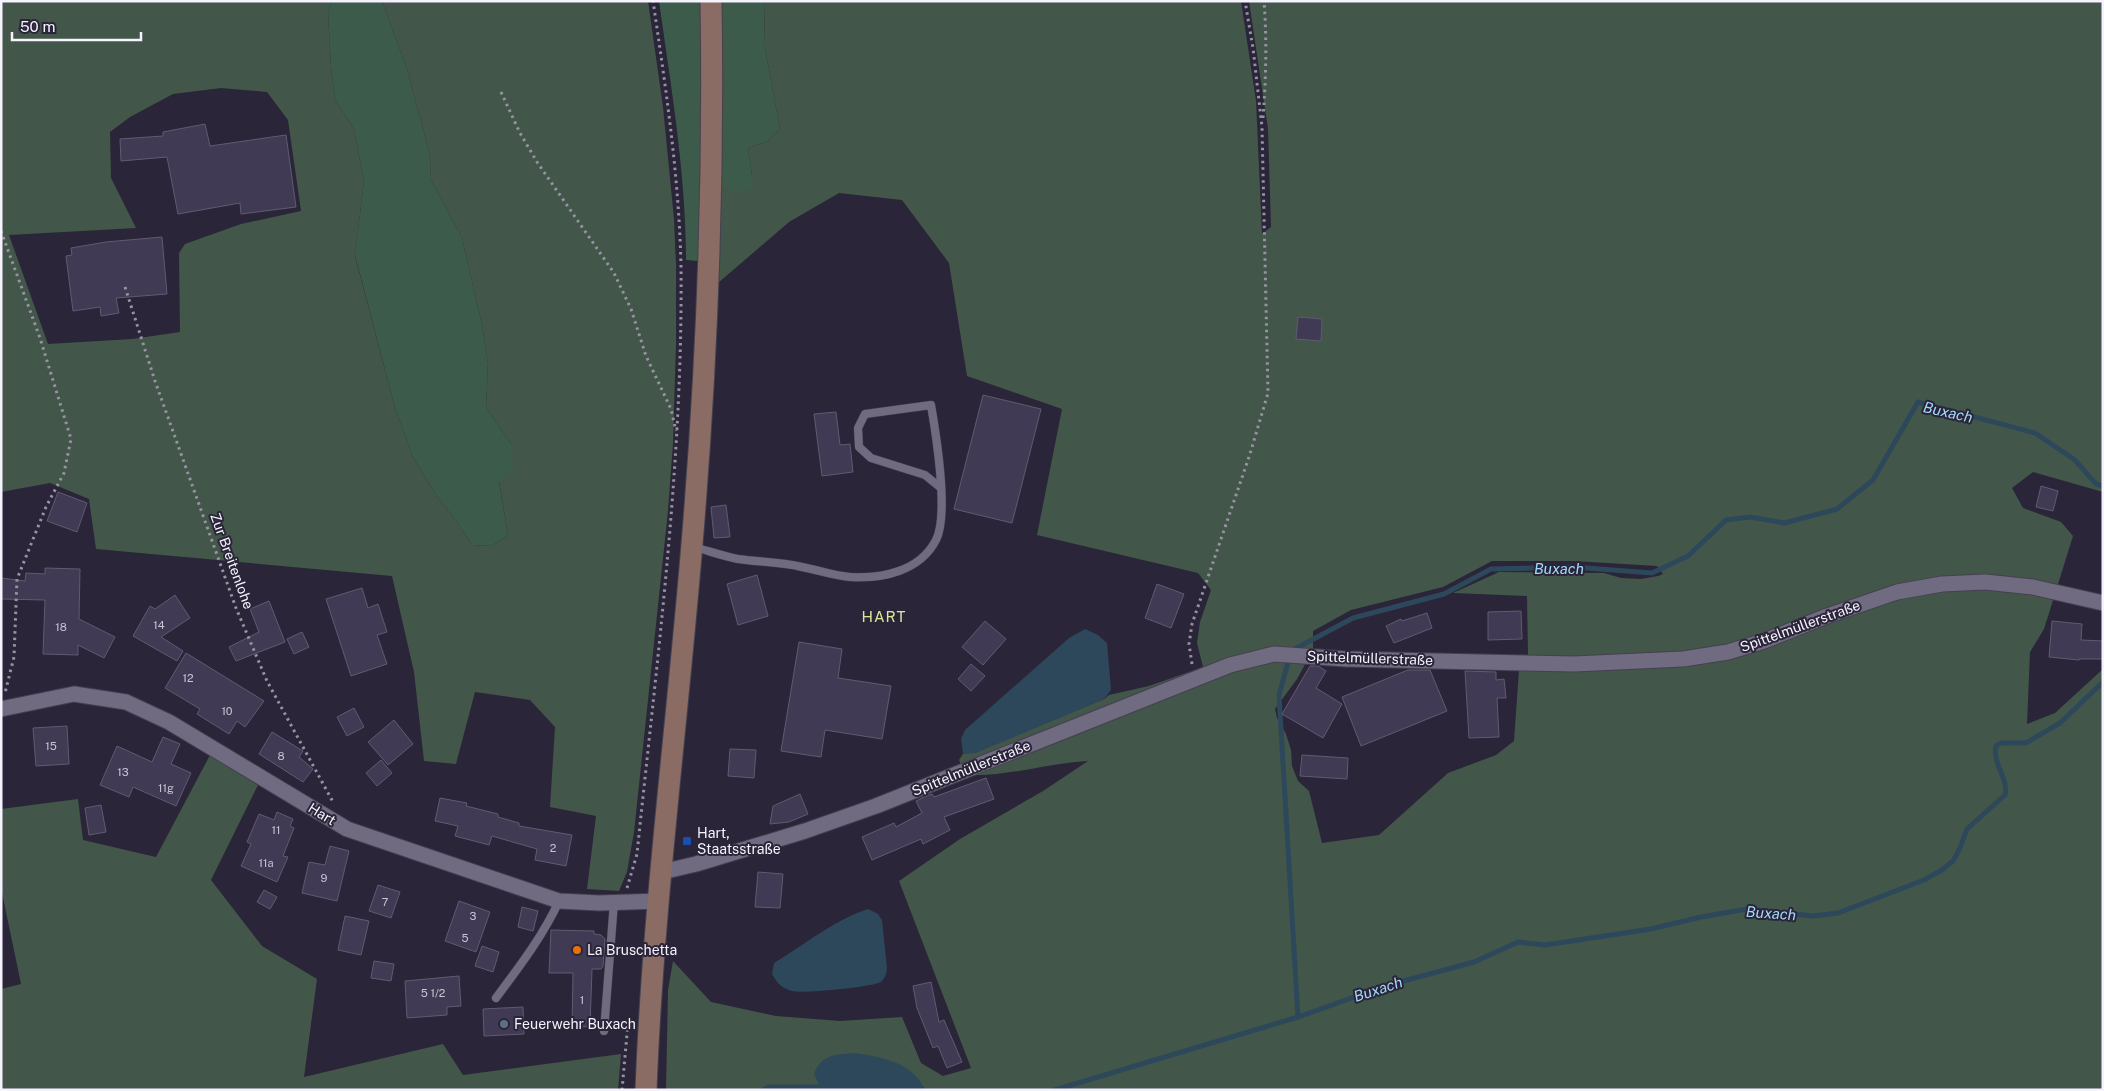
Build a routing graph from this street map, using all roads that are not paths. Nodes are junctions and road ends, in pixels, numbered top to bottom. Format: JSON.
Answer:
{"nodes":[{"id":1,"x":711,"y":1,"type":"edge"},
{"id":2,"x":940,"y":488,"type":"junction"},
{"id":3,"x":692,"y":546,"type":"junction"},
{"id":4,"x":2103,"y":603,"type":"edge"},
{"id":5,"x":2,"y":708,"type":"edge"},
{"id":6,"x":662,"y":872,"type":"junction"},
{"id":7,"x":560,"y":901,"type":"junction"},
{"id":8,"x":660,"y":901,"type":"junction"},
{"id":9,"x":620,"y":902,"type":"junction"},
{"id":10,"x":496,"y":998,"type":"dead end"},
{"id":11,"x":604,"y":1031,"type":"dead end"},
{"id":12,"x":646,"y":1090,"type":"edge"}],
"edges":[{"from":1,"to":3,"type":"main road"},
{"from":2,"to":2,"type":"lane"},
{"from":2,"to":3,"type":"lane"},
{"from":3,"to":6,"type":"main road"},
{"from":4,"to":6,"type":"street","name":"Spittelmüllerstraße"},
{"from":5,"to":7,"type":"street","name":"Hart"},
{"from":6,"to":8,"type":"main road"},
{"from":7,"to":9,"type":"street","name":"Hart"},
{"from":7,"to":10,"type":"lane"},
{"from":8,"to":9,"type":"street","name":"Hart"},
{"from":8,"to":12,"type":"main road"},
{"from":9,"to":11,"type":"lane"}]}
